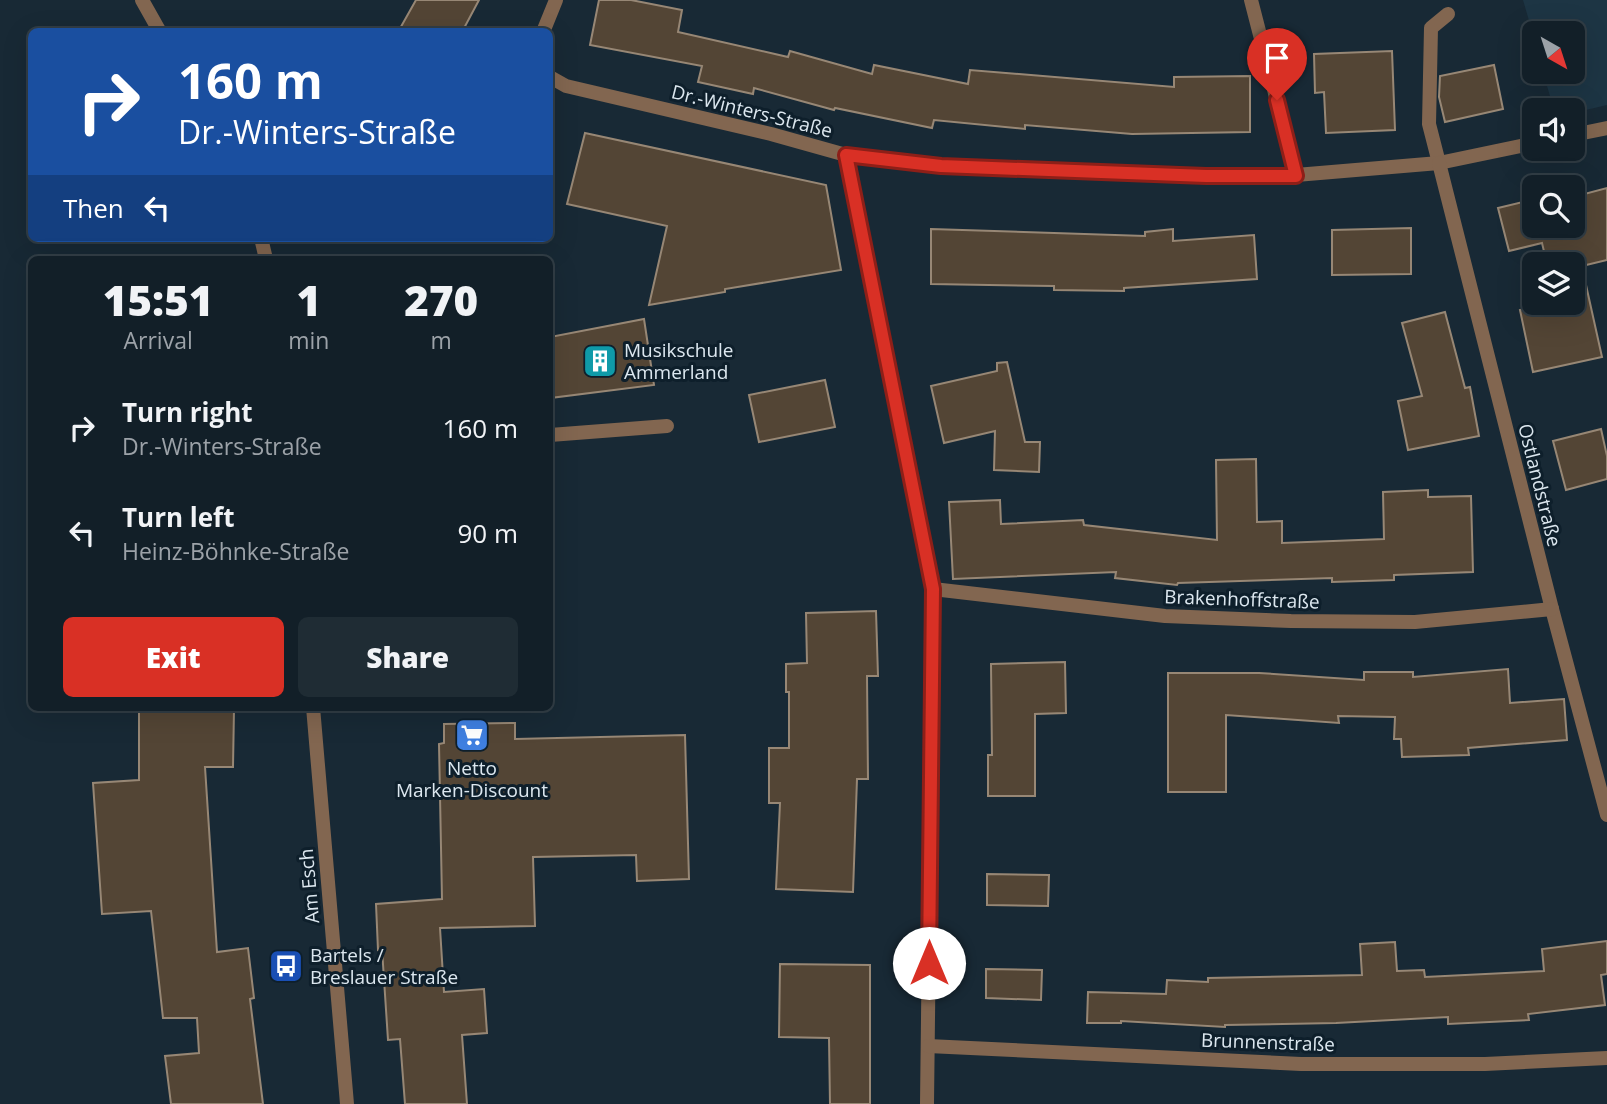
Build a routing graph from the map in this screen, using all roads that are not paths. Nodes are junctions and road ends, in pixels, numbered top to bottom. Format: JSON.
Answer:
{"nodes":[{"id":1,"x":142,"y":0,"type":"edge"},
{"id":2,"x":556,"y":0,"type":"edge"},
{"id":3,"x":1251,"y":0,"type":"edge"},
{"id":4,"x":1448,"y":14,"type":"dead end"},
{"id":5,"x":158,"y":28,"type":"edge"},
{"id":6,"x":545,"y":28,"type":"edge"},
{"id":7,"x":553,"y":79,"type":"edge"},
{"id":8,"x":1607,"y":128,"type":"edge"},
{"id":9,"x":1585,"y":133,"type":"edge"},
{"id":10,"x":1522,"y":146,"type":"edge"},
{"id":11,"x":846,"y":155,"type":"junction"},
{"id":12,"x":1439,"y":163,"type":"junction"},
{"id":13,"x":1296,"y":176,"type":"junction"},
{"id":14,"x":667,"y":426,"type":"dead end"},
{"id":15,"x":553,"y":435,"type":"edge"},
{"id":16,"x":933,"y":589,"type":"junction"},
{"id":17,"x":1552,"y":609,"type":"junction"},
{"id":18,"x":313,"y":711,"type":"edge"},
{"id":19,"x":1607,"y":815,"type":"edge"},
{"id":20,"x":928,"y":1046,"type":"junction"},
{"id":21,"x":1607,"y":1058,"type":"edge"},
{"id":22,"x":347,"y":1104,"type":"edge"},
{"id":23,"x":927,"y":1104,"type":"edge"}],
"edges":[{"from":1,"to":5,"type":"street"},
{"from":2,"to":6,"type":"street"},
{"from":3,"to":13,"type":"street"},
{"from":4,"to":12,"type":"street","name":"Ostlandstraße"},
{"from":7,"to":11,"type":"street","name":"Dr.-Winters-Straße"},
{"from":8,"to":9,"type":"street"},
{"from":10,"to":12,"type":"street","name":"Dr.-Winters-Straße"},
{"from":11,"to":13,"type":"street","name":"Dr.-Winters-Straße"},
{"from":11,"to":16,"type":"street"},
{"from":12,"to":13,"type":"street","name":"Dr.-Winters-Straße"},
{"from":12,"to":17,"type":"street","name":"Ostlandstraße"},
{"from":14,"to":15,"type":"street"},
{"from":16,"to":17,"type":"street","name":"Brakenhoffstraße"},
{"from":16,"to":20,"type":"street"},
{"from":17,"to":19,"type":"street","name":"Ostlandstraße"},
{"from":18,"to":22,"type":"street","name":"Am Esch"},
{"from":20,"to":21,"type":"street","name":"Brunnenstraße"},
{"from":20,"to":23,"type":"street"}]}
